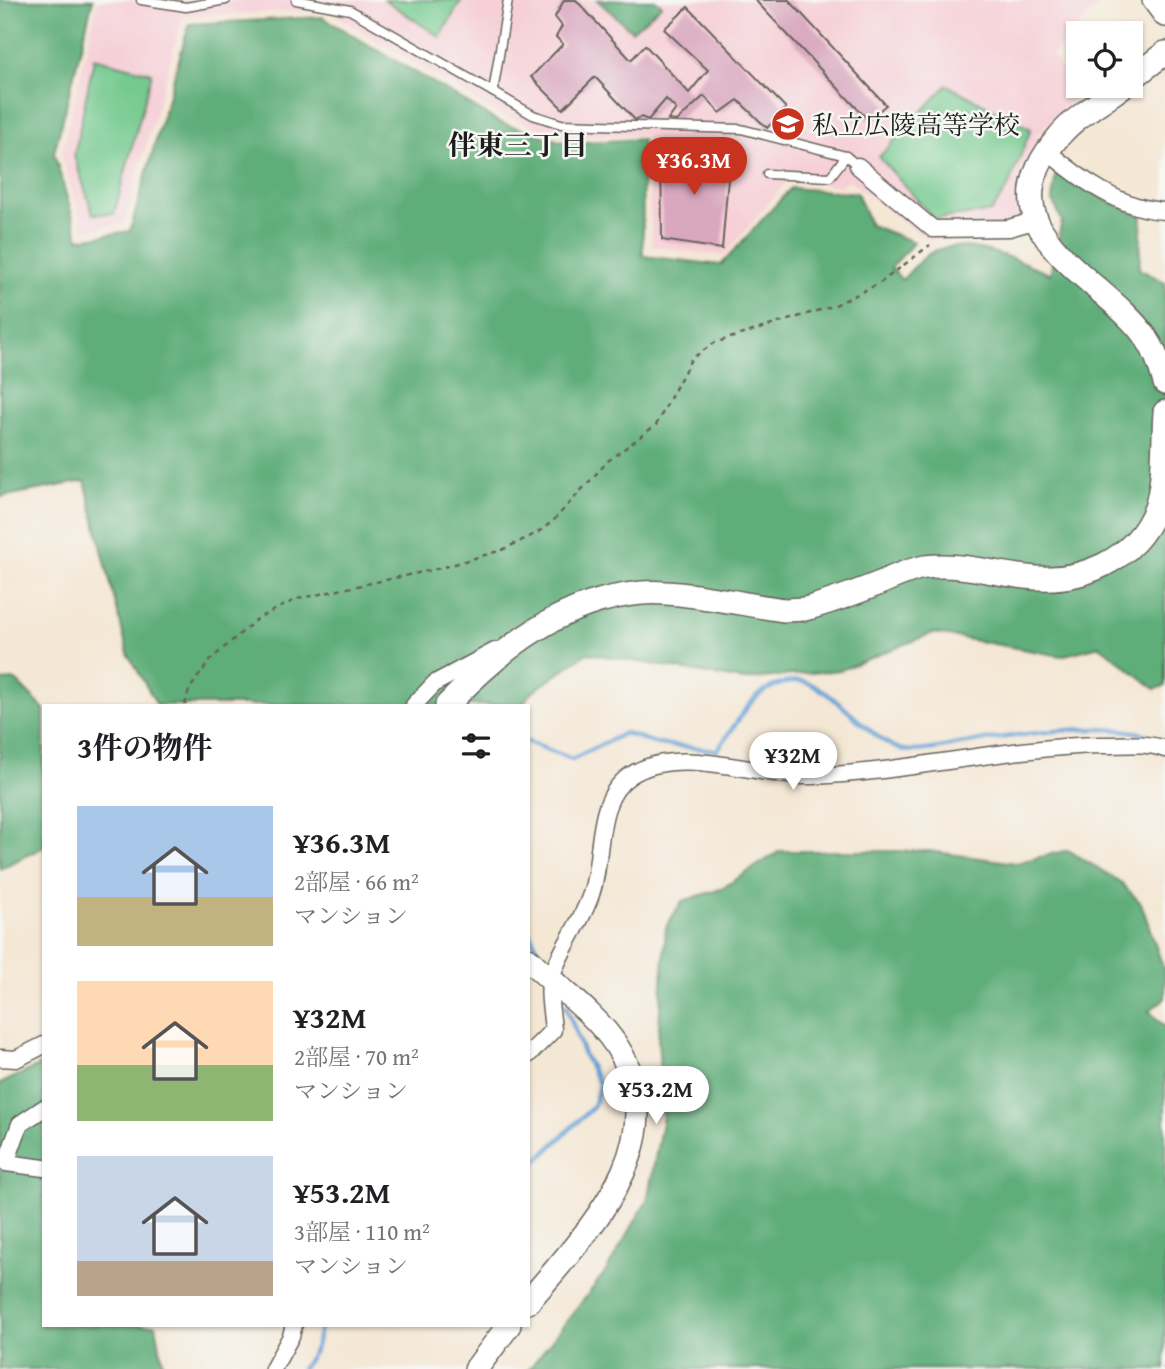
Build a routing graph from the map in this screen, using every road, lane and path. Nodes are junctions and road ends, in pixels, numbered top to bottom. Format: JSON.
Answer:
{"nodes":[{"id":1,"x":141,"y":0,"type":"edge"},
{"id":2,"x":226,"y":0,"type":"edge"},
{"id":3,"x":296,"y":0,"type":"edge"},
{"id":4,"x":508,"y":0,"type":"edge"},
{"id":5,"x":1154,"y":0,"type":"edge"},
{"id":6,"x":1165,"y":15,"type":"edge"},
{"id":7,"x":1165,"y":52,"type":"edge"},
{"id":8,"x":1143,"y":70,"type":"edge"},
{"id":9,"x":493,"y":92,"type":"junction"},
{"id":10,"x":1107,"y":98,"type":"edge"},
{"id":11,"x":1047,"y":151,"type":"junction"},
{"id":12,"x":852,"y":161,"type":"junction"},
{"id":13,"x":767,"y":174,"type":"dead end"},
{"id":14,"x":1165,"y":211,"type":"edge"},
{"id":15,"x":1037,"y":220,"type":"junction"},
{"id":16,"x":955,"y":228,"type":"junction"},
{"id":17,"x":1165,"y":383,"type":"edge"},
{"id":18,"x":1165,"y":412,"type":"edge"},
{"id":19,"x":526,"y":635,"type":"junction"},
{"id":20,"x":185,"y":704,"type":"edge"},
{"id":21,"x":415,"y":704,"type":"edge"},
{"id":22,"x":448,"y":704,"type":"edge"},
{"id":23,"x":1165,"y":749,"type":"edge"},
{"id":24,"x":530,"y":961,"type":"edge"},
{"id":25,"x":550,"y":980,"type":"junction"},
{"id":26,"x":42,"y":1046,"type":"edge"},
{"id":27,"x":530,"y":1053,"type":"edge"},
{"id":28,"x":0,"y":1058,"type":"edge"},
{"id":29,"x":42,"y":1109,"type":"edge"},
{"id":30,"x":42,"y":1168,"type":"edge"},
{"id":31,"x":530,"y":1300,"type":"edge"},
{"id":32,"x":293,"y":1327,"type":"edge"},
{"id":33,"x":508,"y":1327,"type":"edge"},
{"id":34,"x":273,"y":1369,"type":"edge"},
{"id":35,"x":476,"y":1369,"type":"edge"}],
"edges":[{"from":1,"to":2,"type":"lane"},
{"from":3,"to":9,"type":"lane"},
{"from":4,"to":9,"type":"lane"},
{"from":5,"to":6,"type":"street"},
{"from":7,"to":8,"type":"street"},
{"from":9,"to":12,"type":"lane"},
{"from":10,"to":11,"type":"street"},
{"from":11,"to":14,"type":"street"},
{"from":11,"to":15,"type":"street"},
{"from":12,"to":13,"type":"lane"},
{"from":12,"to":16,"type":"street"},
{"from":15,"to":16,"type":"street"},
{"from":15,"to":17,"type":"street"},
{"from":16,"to":20,"type":"path"},
{"from":18,"to":19,"type":"street"},
{"from":19,"to":21,"type":"street"},
{"from":19,"to":22,"type":"street"},
{"from":23,"to":25,"type":"street"},
{"from":24,"to":25,"type":"street"},
{"from":25,"to":27,"type":"street"},
{"from":25,"to":31,"type":"street"},
{"from":26,"to":28,"type":"street"},
{"from":29,"to":30,"type":"street"},
{"from":32,"to":34,"type":"street"},
{"from":33,"to":35,"type":"street"}]}
